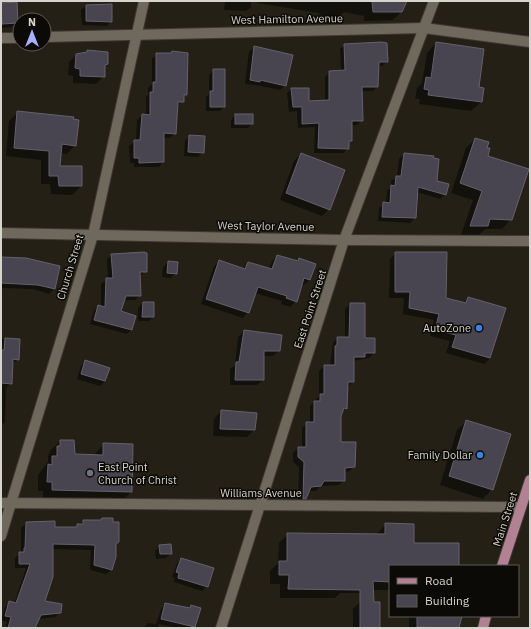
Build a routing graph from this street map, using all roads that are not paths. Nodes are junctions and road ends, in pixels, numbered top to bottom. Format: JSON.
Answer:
{"nodes":[{"id":1,"x":144,"y":1,"type":"edge"},
{"id":2,"x":434,"y":1,"type":"edge"},
{"id":3,"x":424,"y":28,"type":"junction"},
{"id":4,"x":136,"y":34,"type":"junction"},
{"id":5,"x":52,"y":37,"type":"edge"},
{"id":6,"x":1,"y":38,"type":"edge"},
{"id":7,"x":12,"y":38,"type":"edge"},
{"id":8,"x":530,"y":42,"type":"edge"},
{"id":9,"x":1,"y":233,"type":"edge"},
{"id":10,"x":93,"y":235,"type":"junction"},
{"id":11,"x":344,"y":240,"type":"junction"},
{"id":12,"x":530,"y":241,"type":"edge"},
{"id":13,"x":530,"y":480,"type":"edge"},
{"id":14,"x":6,"y":503,"type":"edge"},
{"id":15,"x":260,"y":505,"type":"junction"},
{"id":16,"x":522,"y":507,"type":"junction"},
{"id":17,"x":1,"y":536,"type":"edge"},
{"id":18,"x":502,"y":565,"type":"edge"},
{"id":19,"x":486,"y":617,"type":"edge"},
{"id":20,"x":221,"y":628,"type":"edge"},
{"id":21,"x":482,"y":628,"type":"edge"}],
"edges":[{"from":1,"to":4,"type":"street","name":"Church Street"},
{"from":2,"to":3,"type":"street","name":"East Point Street"},
{"from":3,"to":4,"type":"street","name":"West Hamilton Avenue"},
{"from":3,"to":8,"type":"street","name":"West Hamilton Avenue"},
{"from":3,"to":11,"type":"street","name":"East Point Street"},
{"from":4,"to":5,"type":"street","name":"West Hamilton Avenue"},
{"from":4,"to":10,"type":"street","name":"Church Street"},
{"from":6,"to":7,"type":"street"},
{"from":9,"to":10,"type":"street","name":"West Taylor Avenue"},
{"from":10,"to":11,"type":"street","name":"West Taylor Avenue"},
{"from":10,"to":14,"type":"street","name":"Church Street"},
{"from":11,"to":12,"type":"street","name":"West Taylor Avenue"},
{"from":11,"to":15,"type":"street","name":"East Point Street"},
{"from":13,"to":16,"type":"main road","name":"Main Street"},
{"from":14,"to":15,"type":"street","name":"Williams Avenue"},
{"from":14,"to":17,"type":"street","name":"Church Street"},
{"from":15,"to":16,"type":"street","name":"Williams Avenue"},
{"from":15,"to":20,"type":"street","name":"East Point Street"},
{"from":16,"to":18,"type":"main road","name":"Main Street"},
{"from":19,"to":21,"type":"main road"}]}
